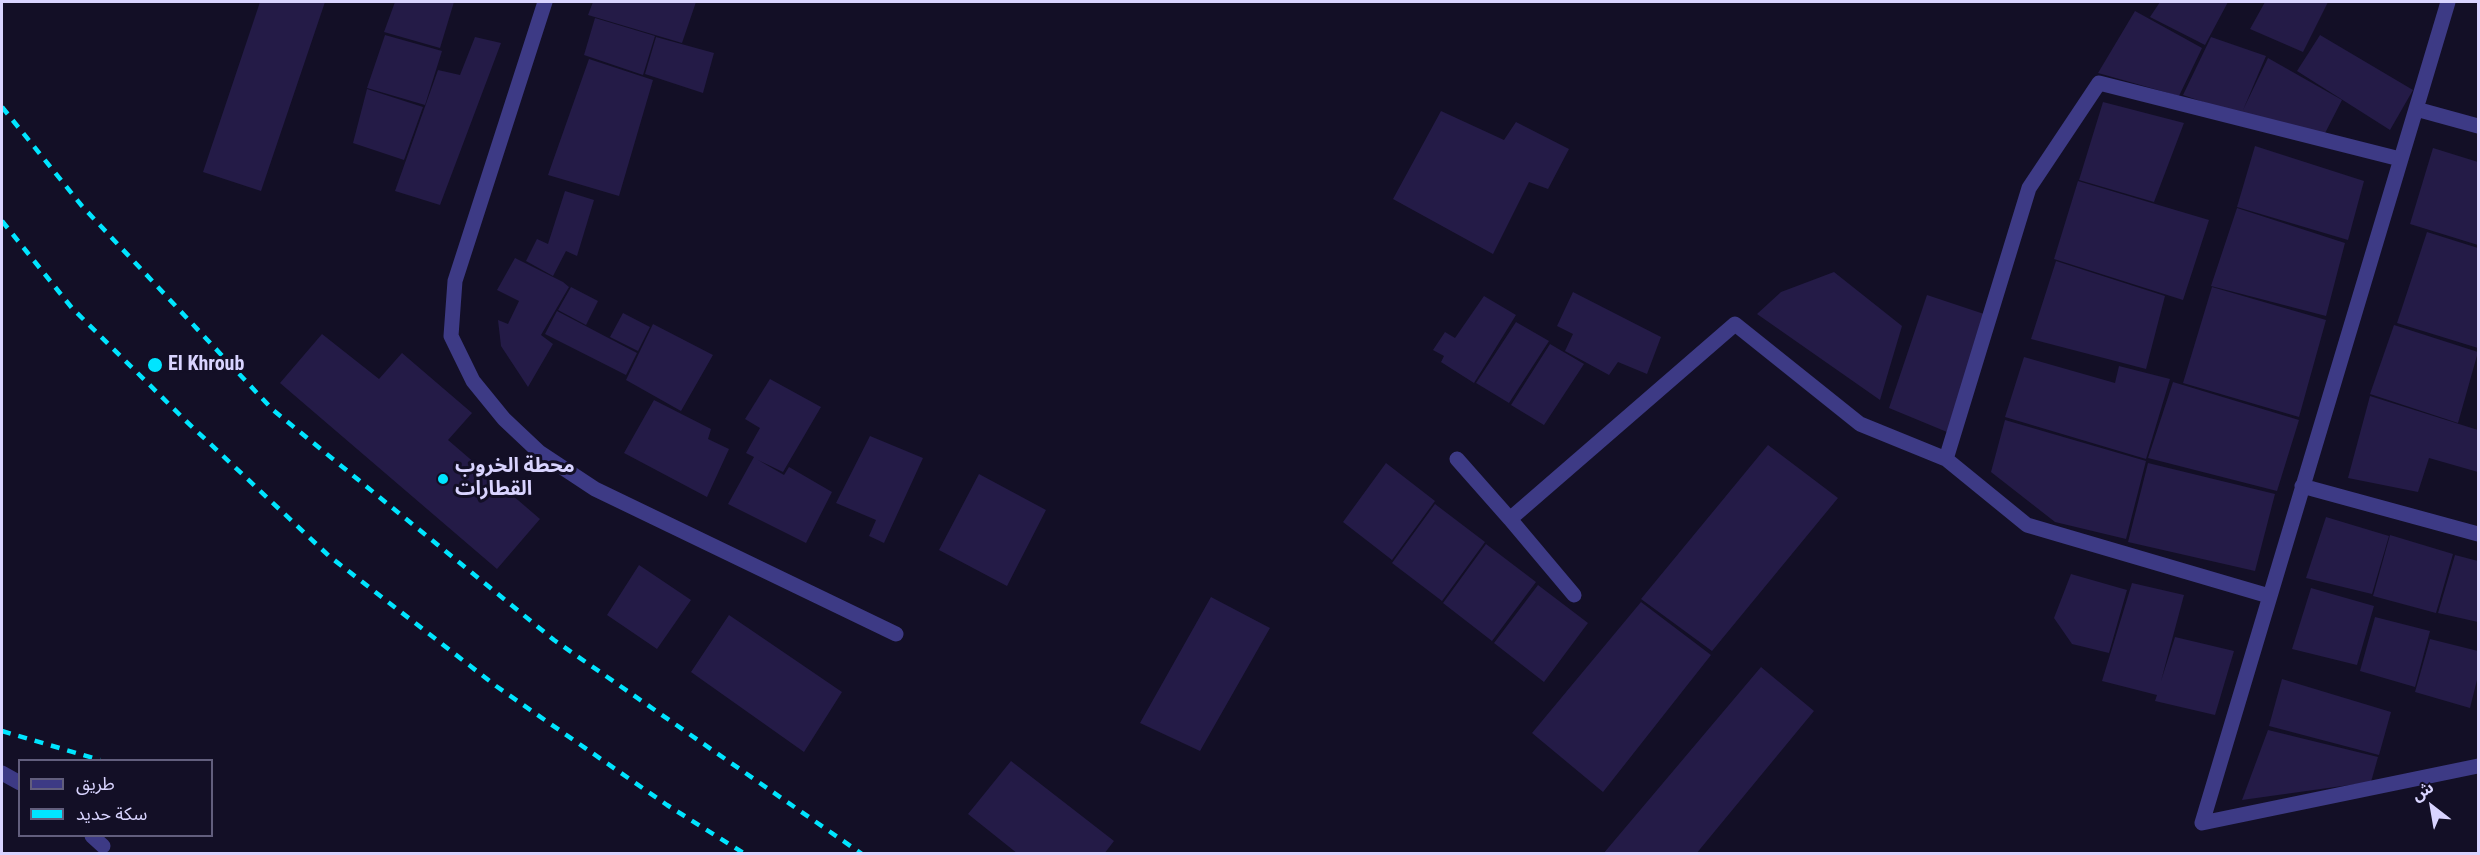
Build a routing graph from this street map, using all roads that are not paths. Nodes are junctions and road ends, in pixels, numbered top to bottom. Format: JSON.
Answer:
{"nodes":[{"id":1,"x":545,"y":2,"type":"edge"},
{"id":2,"x":2448,"y":2,"type":"edge"},
{"id":3,"x":2416,"y":109,"type":"junction"},
{"id":4,"x":2478,"y":126,"type":"edge"},
{"id":5,"x":2400,"y":159,"type":"junction"},
{"id":6,"x":1457,"y":459,"type":"dead end"},
{"id":7,"x":1946,"y":459,"type":"junction"},
{"id":8,"x":2302,"y":486,"type":"junction"},
{"id":9,"x":1510,"y":519,"type":"junction"},
{"id":10,"x":2478,"y":534,"type":"edge"},
{"id":11,"x":1574,"y":595,"type":"dead end"},
{"id":12,"x":2269,"y":596,"type":"junction"},
{"id":13,"x":896,"y":634,"type":"dead end"},
{"id":14,"x":2478,"y":766,"type":"edge"},
{"id":15,"x":2,"y":772,"type":"edge"},
{"id":16,"x":18,"y":782,"type":"edge"}],
"edges":[{"from":1,"to":13,"type":"street"},
{"from":2,"to":3,"type":"street"},
{"from":3,"to":4,"type":"street"},
{"from":3,"to":5,"type":"street"},
{"from":5,"to":7,"type":"street"},
{"from":5,"to":8,"type":"street"},
{"from":6,"to":9,"type":"street"},
{"from":7,"to":9,"type":"street"},
{"from":7,"to":12,"type":"street"},
{"from":8,"to":10,"type":"street"},
{"from":8,"to":12,"type":"street"},
{"from":9,"to":11,"type":"street"},
{"from":12,"to":14,"type":"street"},
{"from":15,"to":16,"type":"street"}]}
